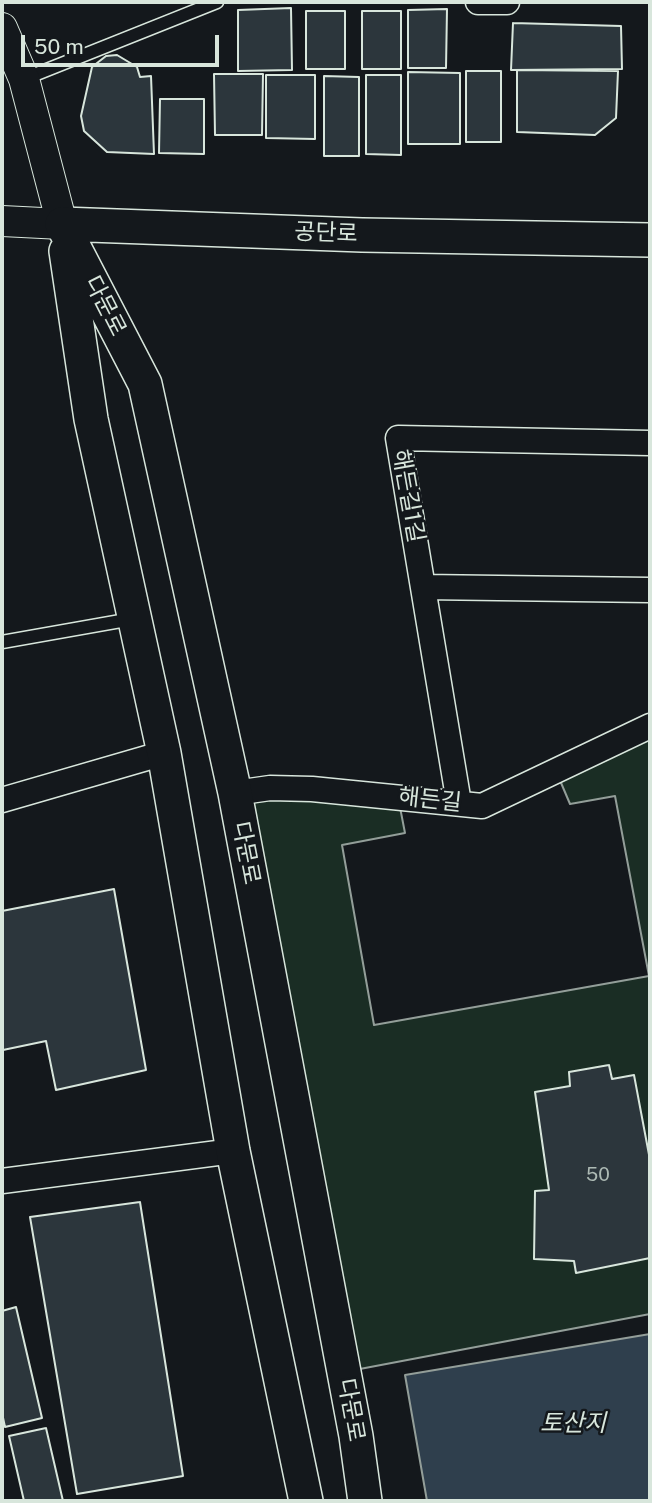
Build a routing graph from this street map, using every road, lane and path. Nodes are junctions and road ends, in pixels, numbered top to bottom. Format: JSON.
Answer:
{"nodes":[{"id":1,"x":217,"y":2,"type":"edge"},
{"id":2,"x":469,"y":2,"type":"edge"},
{"id":3,"x":478,"y":2,"type":"edge"},
{"id":4,"x":506,"y":2,"type":"edge"},
{"id":5,"x":2,"y":28,"type":"edge"},
{"id":6,"x":24,"y":79,"type":"junction"},
{"id":7,"x":2,"y":221,"type":"edge"},
{"id":8,"x":62,"y":224,"type":"junction"},
{"id":9,"x":650,"y":240,"type":"edge"},
{"id":10,"x":650,"y":443,"type":"edge"},
{"id":11,"x":423,"y":587,"type":"junction"},
{"id":12,"x":650,"y":590,"type":"edge"},
{"id":13,"x":136,"y":618,"type":"junction"},
{"id":14,"x":2,"y":642,"type":"edge"},
{"id":15,"x":650,"y":726,"type":"edge"},
{"id":16,"x":164,"y":753,"type":"junction"},
{"id":17,"x":235,"y":793,"type":"junction"},
{"id":18,"x":2,"y":800,"type":"edge"},
{"id":19,"x":459,"y":803,"type":"junction"},
{"id":20,"x":233,"y":1151,"type":"junction"},
{"id":21,"x":2,"y":1181,"type":"edge"},
{"id":22,"x":306,"y":1501,"type":"edge"},
{"id":23,"x":365,"y":1501,"type":"edge"}],
"edges":[{"from":1,"to":6,"type":"lane"},
{"from":2,"to":3,"type":"street"},
{"from":3,"to":4,"type":"street"},
{"from":5,"to":6,"type":"street","name":"다문로"},
{"from":6,"to":8,"type":"street","name":"다문로"},
{"from":7,"to":8,"type":"street","name":"공단로"},
{"from":8,"to":9,"type":"main road","name":"공단로"},
{"from":8,"to":13,"type":"main road","name":"다문로"},
{"from":8,"to":17,"type":"main road","name":"다문로"},
{"from":10,"to":11,"type":"street","name":"해든길1길"},
{"from":11,"to":12,"type":"street"},
{"from":11,"to":19,"type":"street","name":"해든길1길"},
{"from":13,"to":14,"type":"lane"},
{"from":13,"to":16,"type":"main road","name":"다문로"},
{"from":15,"to":19,"type":"street","name":"해든길"},
{"from":16,"to":18,"type":"street"},
{"from":16,"to":20,"type":"main road","name":"다문로"},
{"from":17,"to":19,"type":"street","name":"해든길"},
{"from":17,"to":23,"type":"main road","name":"다문로"},
{"from":20,"to":21,"type":"street"},
{"from":20,"to":22,"type":"main road","name":"다문로"}]}
